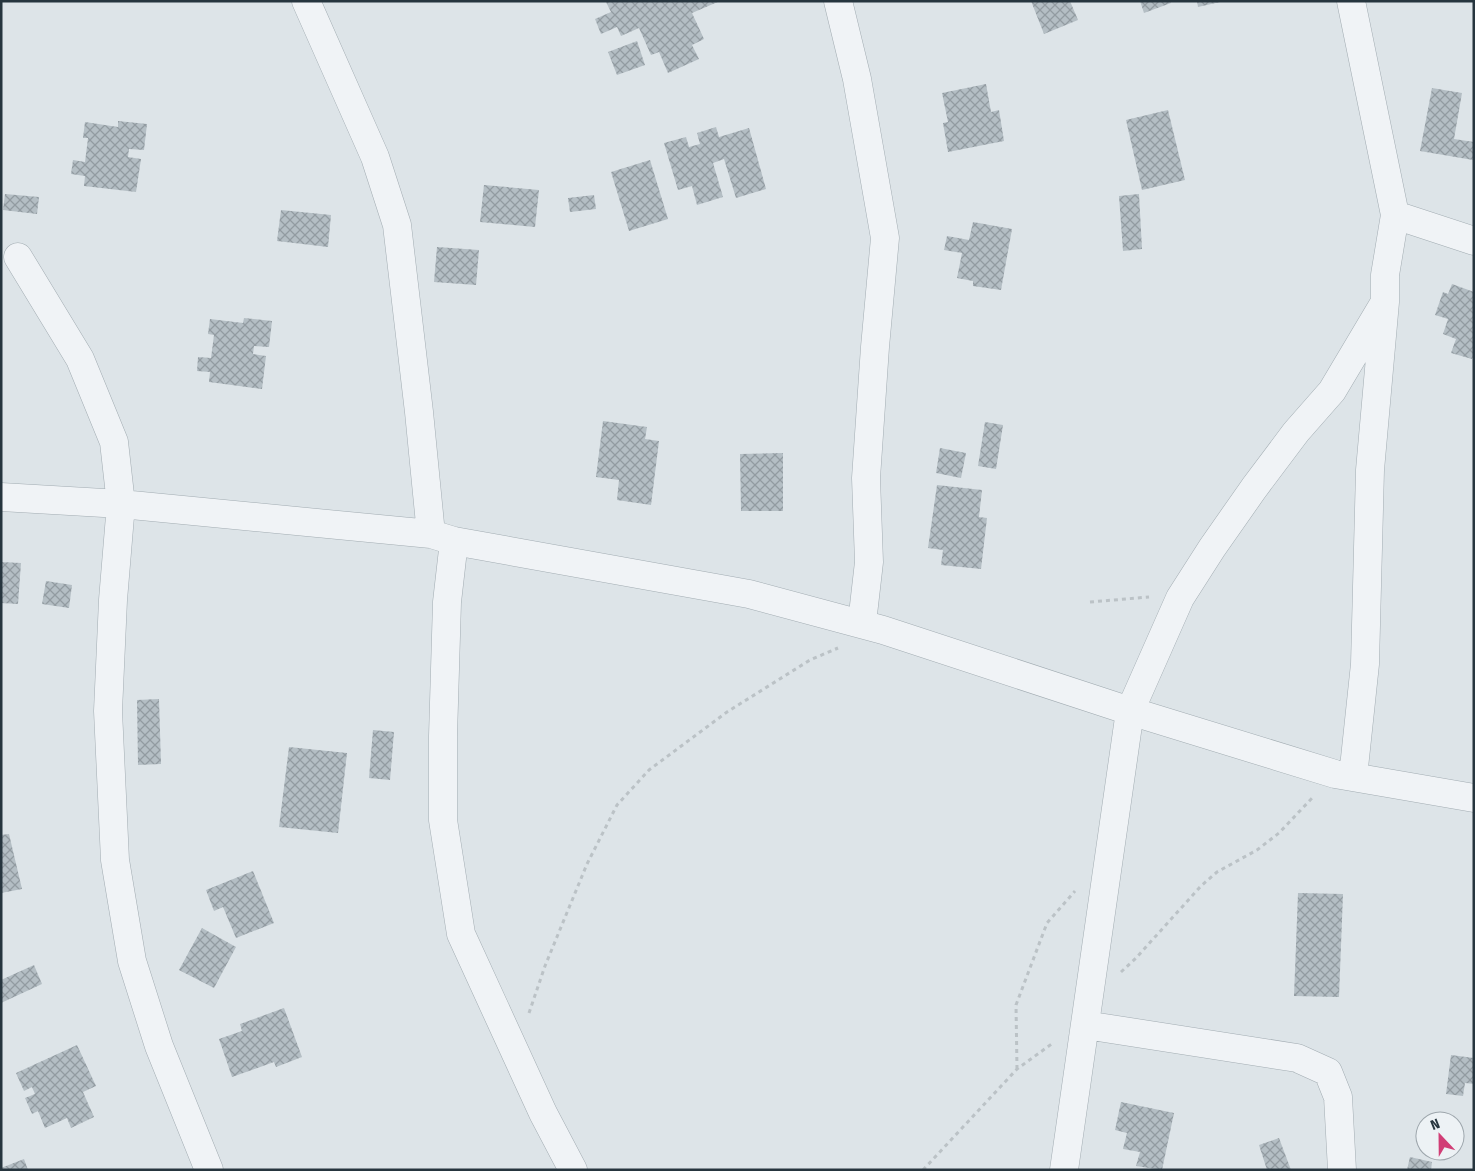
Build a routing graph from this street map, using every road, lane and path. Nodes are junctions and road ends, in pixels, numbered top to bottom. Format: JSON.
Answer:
{"nodes":[{"id":1,"x":306,"y":1,"type":"edge"},
{"id":2,"x":838,"y":1,"type":"edge"},
{"id":3,"x":1351,"y":1,"type":"edge"},
{"id":4,"x":1395,"y":215,"type":"junction"},
{"id":5,"x":1474,"y":241,"type":"edge"},
{"id":6,"x":18,"y":257,"type":"dead end"},
{"id":7,"x":1385,"y":302,"type":"junction"},
{"id":8,"x":1,"y":497,"type":"edge"},
{"id":9,"x":121,"y":504,"type":"junction"},
{"id":10,"x":442,"y":537,"type":"junction"},
{"id":11,"x":1180,"y":598,"type":"junction"},
{"id":12,"x":1090,"y":602,"type":"dead end"},
{"id":13,"x":872,"y":627,"type":"junction"},
{"id":14,"x":1130,"y":711,"type":"junction"},
{"id":15,"x":1344,"y":776,"type":"junction"},
{"id":16,"x":1474,"y":798,"type":"edge"},
{"id":17,"x":1078,"y":888,"type":"dead end"},
{"id":18,"x":1087,"y":1015,"type":"junction"},
{"id":19,"x":516,"y":1051,"type":"junction"},
{"id":20,"x":1017,"y":1069,"type":"junction"},
{"id":21,"x":210,"y":1170,"type":"edge"},
{"id":22,"x":573,"y":1170,"type":"edge"},
{"id":23,"x":923,"y":1170,"type":"edge"},
{"id":24,"x":1064,"y":1170,"type":"edge"},
{"id":25,"x":1342,"y":1170,"type":"edge"}],
"edges":[{"from":1,"to":10,"type":"street"},
{"from":2,"to":13,"type":"street"},
{"from":3,"to":4,"type":"street"},
{"from":4,"to":5,"type":"street"},
{"from":4,"to":7,"type":"street"},
{"from":6,"to":9,"type":"street"},
{"from":7,"to":11,"type":"street"},
{"from":7,"to":15,"type":"street"},
{"from":8,"to":9,"type":"street"},
{"from":9,"to":10,"type":"street"},
{"from":9,"to":21,"type":"street"},
{"from":10,"to":13,"type":"street"},
{"from":10,"to":19,"type":"street"},
{"from":11,"to":12,"type":"path"},
{"from":11,"to":14,"type":"street"},
{"from":13,"to":14,"type":"street"},
{"from":13,"to":19,"type":"path"},
{"from":14,"to":15,"type":"street"},
{"from":14,"to":18,"type":"street"},
{"from":15,"to":16,"type":"street"},
{"from":15,"to":18,"type":"path"},
{"from":17,"to":20,"type":"path"},
{"from":18,"to":20,"type":"path"},
{"from":18,"to":24,"type":"street"},
{"from":18,"to":25,"type":"street"},
{"from":19,"to":22,"type":"street"},
{"from":20,"to":23,"type":"path"}]}
